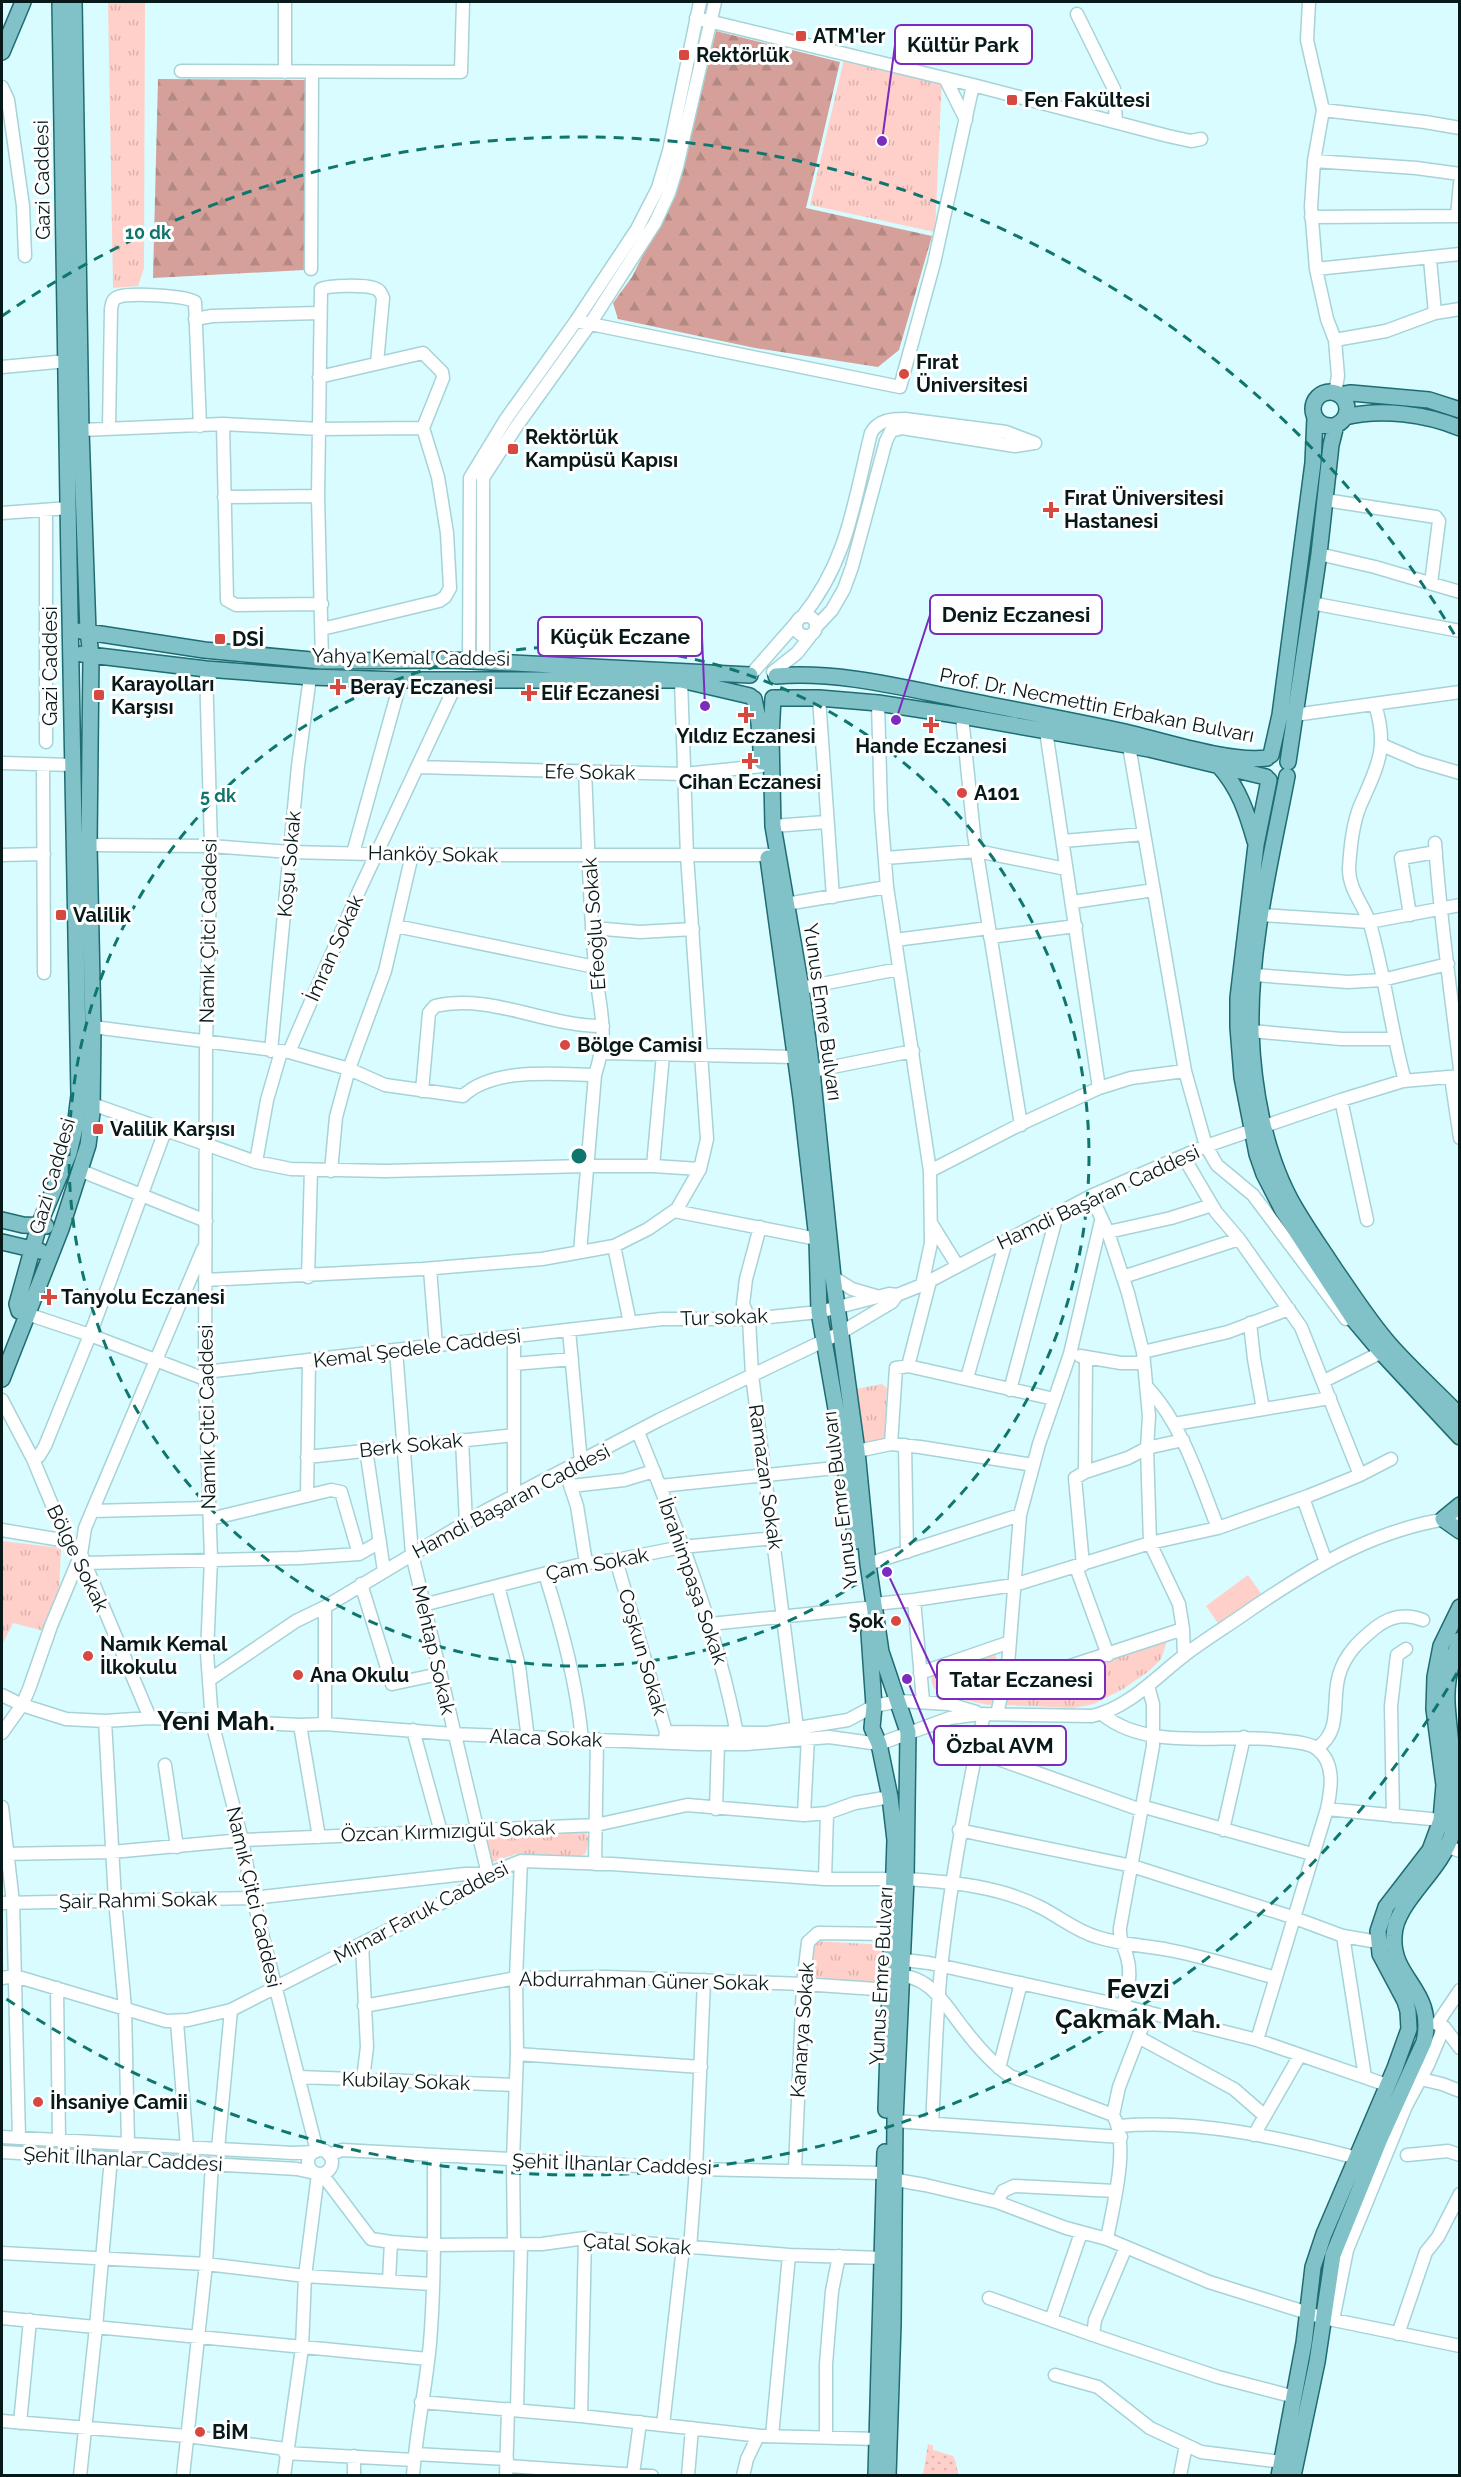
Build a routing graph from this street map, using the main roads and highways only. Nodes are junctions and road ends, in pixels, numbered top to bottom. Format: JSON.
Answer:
{"nodes":[{"id":1,"x":23,"y":2,"type":"edge"},
{"id":2,"x":60,"y":2,"type":"edge"},
{"id":3,"x":74,"y":2,"type":"edge"},
{"id":4,"x":2,"y":52,"type":"edge"},
{"id":5,"x":1337,"y":394,"type":"junction"},
{"id":6,"x":1460,"y":410,"type":"edge"},
{"id":7,"x":1315,"y":417,"type":"junction"},
{"id":8,"x":1341,"y":421,"type":"junction"},
{"id":9,"x":1460,"y":428,"type":"edge"},
{"id":10,"x":71,"y":629,"type":"junction"},
{"id":11,"x":88,"y":632,"type":"junction"},
{"id":12,"x":70,"y":652,"type":"junction"},
{"id":13,"x":92,"y":655,"type":"junction"},
{"id":14,"x":752,"y":673,"type":"junction"},
{"id":15,"x":774,"y":674,"type":"junction"},
{"id":16,"x":752,"y":698,"type":"junction"},
{"id":17,"x":773,"y":698,"type":"junction"},
{"id":18,"x":1269,"y":757,"type":"junction"},
{"id":19,"x":1219,"y":766,"type":"junction"},
{"id":20,"x":1288,"y":769,"type":"junction"},
{"id":21,"x":1267,"y":778,"type":"junction"},
{"id":22,"x":1256,"y":845,"type":"junction"},
{"id":23,"x":772,"y":855,"type":"junction"},
{"id":24,"x":1258,"y":1128,"type":"junction"},
{"id":25,"x":2,"y":1220,"type":"edge"},
{"id":26,"x":39,"y":1225,"type":"junction"},
{"id":27,"x":61,"y":1229,"type":"junction"},
{"id":28,"x":2,"y":1242,"type":"edge"},
{"id":29,"x":32,"y":1249,"type":"junction"},
{"id":30,"x":52,"y":1253,"type":"junction"},
{"id":31,"x":27,"y":1314,"type":"junction"},
{"id":32,"x":1383,"y":1351,"type":"junction"},
{"id":33,"x":2,"y":1379,"type":"edge"},
{"id":34,"x":1460,"y":1416,"type":"edge"},
{"id":35,"x":1456,"y":1434,"type":"edge"},
{"id":36,"x":1460,"y":1448,"type":"edge"},
{"id":37,"x":1460,"y":1505,"type":"edge"},
{"id":38,"x":1460,"y":1532,"type":"edge"},
{"id":39,"x":870,"y":1606,"type":"junction"},
{"id":40,"x":1460,"y":1607,"type":"edge"},
{"id":41,"x":1460,"y":1640,"type":"edge"},
{"id":42,"x":1453,"y":1692,"type":"edge"},
{"id":43,"x":1455,"y":1840,"type":"edge"},
{"id":44,"x":900,"y":1879,"type":"junction"},
{"id":45,"x":896,"y":1958,"type":"junction"},
{"id":46,"x":894,"y":1980,"type":"junction"},
{"id":47,"x":889,"y":2176,"type":"junction"},
{"id":48,"x":1281,"y":2469,"type":"edge"},
{"id":49,"x":876,"y":2475,"type":"edge"},
{"id":50,"x":888,"y":2475,"type":"edge"},
{"id":51,"x":1293,"y":2475,"type":"edge"}],
"edges":[{"from":1,"to":4,"type":"main road"},
{"from":2,"to":10,"type":"main road","name":"Gazi Caddesi"},
{"from":3,"to":11,"type":"main road","name":"Gazi Caddesi"},
{"from":5,"to":6,"type":"main road"},
{"from":5,"to":7,"type":"main road"},
{"from":5,"to":8,"type":"main road"},
{"from":7,"to":8,"type":"main road"},
{"from":7,"to":18,"type":"main road","name":"Prof. Dr. Necmettin Erbakan Bulvarı"},
{"from":8,"to":9,"type":"main road"},
{"from":8,"to":20,"type":"main road"},
{"from":10,"to":11,"type":"main road","name":"Yahya Kemal Caddesi"},
{"from":10,"to":12,"type":"main road","name":"Gazi Caddesi"},
{"from":11,"to":13,"type":"main road","name":"Gazi Caddesi"},
{"from":11,"to":14,"type":"main road","name":"Yahya Kemal Caddesi"},
{"from":12,"to":13,"type":"main road","name":"Yahya Kemal Caddesi"},
{"from":12,"to":26,"type":"main road","name":"Gazi Caddesi"},
{"from":13,"to":16,"type":"main road","name":"Yahya Kemal Caddesi"},
{"from":13,"to":27,"type":"main road","name":"Gazi Caddesi"},
{"from":14,"to":15,"type":"main road"},
{"from":14,"to":16,"type":"main road"},
{"from":15,"to":17,"type":"main road"},
{"from":15,"to":18,"type":"main road","name":"Prof. Dr. Necmettin Erbakan Bulvarı"},
{"from":16,"to":17,"type":"main road"},
{"from":16,"to":23,"type":"main road","name":"Yunus Emre Bulvarı"},
{"from":17,"to":19,"type":"main road","name":"Prof. Dr. Necmettin Erbakan Bulvarı"},
{"from":17,"to":23,"type":"main road","name":"Yunus Emre Bulvarı"},
{"from":18,"to":20,"type":"main road"},
{"from":18,"to":21,"type":"main road"},
{"from":19,"to":21,"type":"main road","name":"Prof. Dr. Necmettin Erbakan Bulvarı"},
{"from":19,"to":22,"type":"main road"},
{"from":20,"to":21,"type":"main road"},
{"from":20,"to":24,"type":"main road"},
{"from":21,"to":22,"type":"main road"},
{"from":22,"to":24,"type":"main road"},
{"from":23,"to":39,"type":"main road","name":"Yunus Emre Bulvarı"},
{"from":23,"to":39,"type":"main road","name":"Yunus Emre Bulvarı"},
{"from":24,"to":32,"type":"main road"},
{"from":25,"to":26,"type":"main road"},
{"from":26,"to":27,"type":"main road"},
{"from":26,"to":29,"type":"main road","name":"Gazi Caddesi"},
{"from":27,"to":30,"type":"main road","name":"Gazi Caddesi"},
{"from":28,"to":29,"type":"main road"},
{"from":29,"to":30,"type":"main road"},
{"from":29,"to":31,"type":"main road","name":"Gazi Caddesi"},
{"from":30,"to":31,"type":"main road","name":"Gazi Caddesi"},
{"from":31,"to":33,"type":"main road","name":"Gazi Caddesi"},
{"from":32,"to":34,"type":"main road"},
{"from":32,"to":35,"type":"main road"},
{"from":35,"to":36,"type":"main road"},
{"from":37,"to":38,"type":"main road"},
{"from":39,"to":44,"type":"main road","name":"Yunus Emre Bulvarı"},
{"from":39,"to":44,"type":"main road","name":"Yunus Emre Bulvarı"},
{"from":40,"to":48,"type":"main road"},
{"from":41,"to":42,"type":"main road"},
{"from":42,"to":43,"type":"main road"},
{"from":43,"to":51,"type":"main road"},
{"from":44,"to":45,"type":"main road","name":"Yunus Emre Bulvarı"},
{"from":44,"to":45,"type":"main road","name":"Yunus Emre Bulvarı"},
{"from":45,"to":46,"type":"main road","name":"Yunus Emre Bulvarı"},
{"from":46,"to":47,"type":"main road","name":"Yunus Emre Bulvarı"},
{"from":46,"to":47,"type":"main road","name":"Yunus Emre Bulvarı"},
{"from":47,"to":49,"type":"main road","name":"Yunus Emre Bulvarı"},
{"from":47,"to":50,"type":"main road","name":"Yunus Emre Bulvarı"}]}
